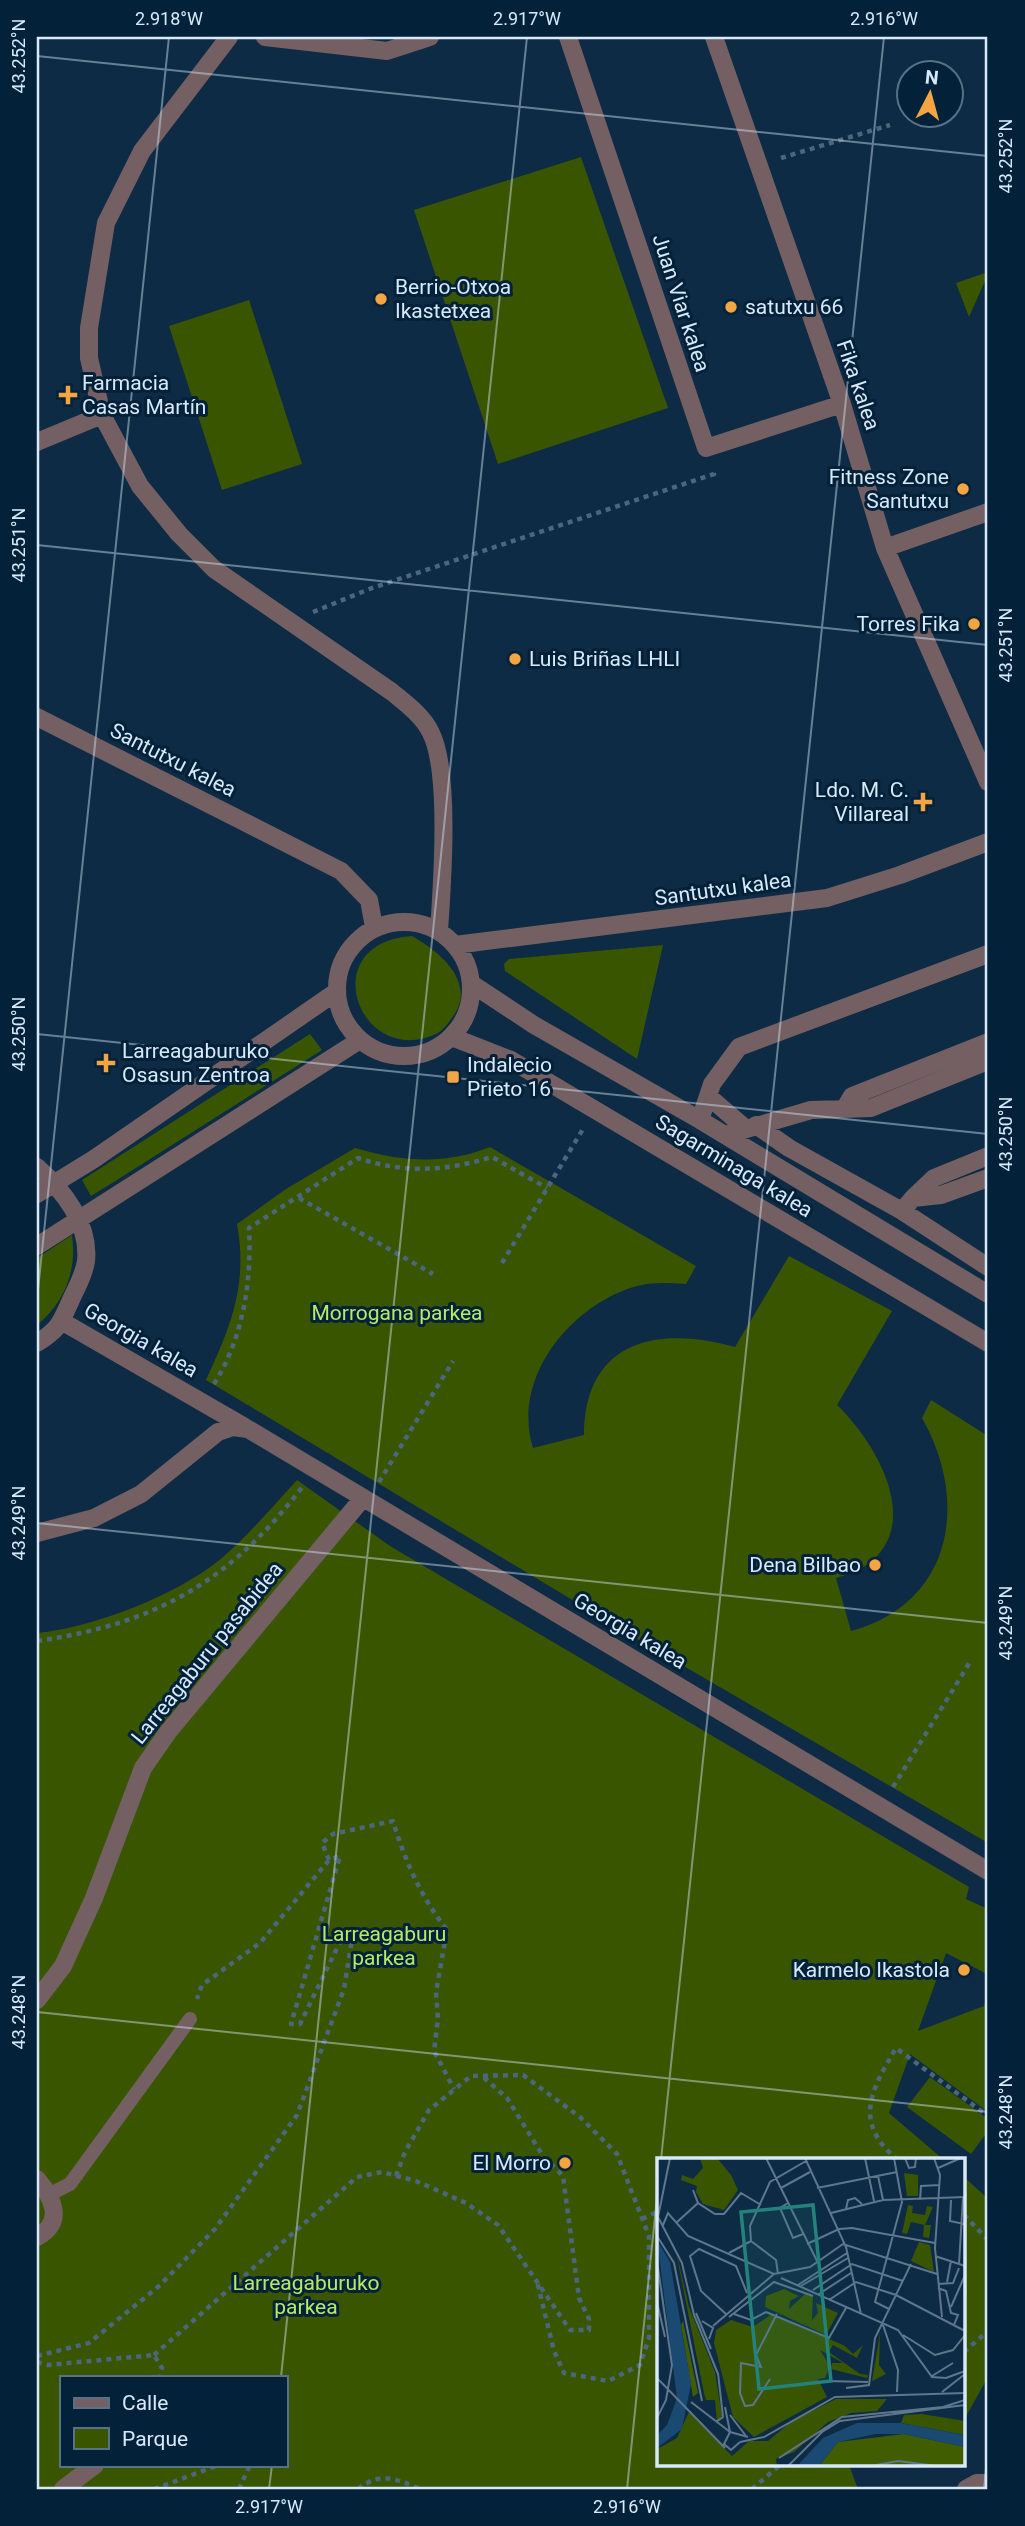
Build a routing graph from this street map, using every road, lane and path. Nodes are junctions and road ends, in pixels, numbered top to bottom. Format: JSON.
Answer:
{"nodes":[{"id":1,"x":229,"y":37,"type":"edge"},
{"id":2,"x":265,"y":37,"type":"edge"},
{"id":3,"x":430,"y":37,"type":"edge"},
{"id":4,"x":568,"y":37,"type":"edge"},
{"id":5,"x":714,"y":37,"type":"edge"},
{"id":6,"x":890,"y":125,"type":"dead end"},
{"id":7,"x":780,"y":159,"type":"dead end"},
{"id":8,"x":842,"y":404,"type":"junction"},
{"id":9,"x":102,"y":415,"type":"junction"},
{"id":10,"x":37,"y":442,"type":"edge"},
{"id":11,"x":706,"y":448,"type":"junction"},
{"id":12,"x":988,"y":512,"type":"edge"},
{"id":13,"x":885,"y":548,"type":"junction"},
{"id":14,"x":311,"y":613,"type":"dead end"},
{"id":15,"x":37,"y":717,"type":"edge"},
{"id":16,"x":988,"y":782,"type":"edge"},
{"id":17,"x":988,"y":842,"type":"edge"},
{"id":18,"x":374,"y":927,"type":"junction"},
{"id":19,"x":439,"y":931,"type":"junction"},
{"id":20,"x":455,"y":945,"type":"junction"},
{"id":21,"x":988,"y":954,"type":"edge"},
{"id":22,"x":472,"y":984,"type":"junction"},
{"id":23,"x":336,"y":992,"type":"junction"},
{"id":24,"x":452,"y":1037,"type":"junction"},
{"id":25,"x":360,"y":1040,"type":"junction"},
{"id":26,"x":988,"y":1042,"type":"edge"},
{"id":27,"x":988,"y":1061,"type":"edge"},
{"id":28,"x":708,"y":1096,"type":"junction"},
{"id":29,"x":845,"y":1108,"type":"junction"},
{"id":30,"x":589,"y":1119,"type":"dead end"},
{"id":31,"x":700,"y":1119,"type":"junction"},
{"id":32,"x":750,"y":1127,"type":"junction"},
{"id":33,"x":726,"y":1135,"type":"junction"},
{"id":34,"x":988,"y":1156,"type":"edge"},
{"id":35,"x":37,"y":1167,"type":"edge"},
{"id":36,"x":988,"y":1178,"type":"edge"},
{"id":37,"x":55,"y":1183,"type":"junction"},
{"id":38,"x":547,"y":1188,"type":"junction"},
{"id":39,"x":37,"y":1194,"type":"edge"},
{"id":40,"x":299,"y":1198,"type":"junction"},
{"id":41,"x":908,"y":1204,"type":"junction"},
{"id":42,"x":79,"y":1220,"type":"junction"},
{"id":43,"x":37,"y":1246,"type":"edge"},
{"id":44,"x":502,"y":1263,"type":"dead end"},
{"id":45,"x":988,"y":1267,"type":"edge"},
{"id":46,"x":433,"y":1274,"type":"dead end"},
{"id":47,"x":988,"y":1294,"type":"edge"},
{"id":48,"x":63,"y":1322,"type":"junction"},
{"id":49,"x":37,"y":1343,"type":"edge"},
{"id":50,"x":988,"y":1343,"type":"edge"},
{"id":51,"x":453,"y":1361,"type":"dead end"},
{"id":52,"x":204,"y":1393,"type":"junction"},
{"id":53,"x":248,"y":1429,"type":"junction"},
{"id":54,"x":207,"y":1440,"type":"junction"},
{"id":55,"x":306,"y":1483,"type":"dead end"},
{"id":56,"x":370,"y":1492,"type":"junction"},
{"id":57,"x":37,"y":1533,"type":"edge"},
{"id":58,"x":37,"y":1641,"type":"edge"},
{"id":59,"x":970,"y":1662,"type":"dead end"},
{"id":60,"x":893,"y":1788,"type":"dead end"},
{"id":61,"x":329,"y":1860,"type":"junction"},
{"id":62,"x":988,"y":1871,"type":"edge"},
{"id":63,"x":37,"y":2000,"type":"edge"},
{"id":64,"x":190,"y":2019,"type":"joint"},
{"id":65,"x":482,"y":2076,"type":"junction"},
{"id":66,"x":454,"y":2089,"type":"junction"},
{"id":67,"x":988,"y":2116,"type":"edge"},
{"id":68,"x":896,"y":2158,"type":"edge"},
{"id":69,"x":396,"y":2176,"type":"junction"},
{"id":70,"x":37,"y":2179,"type":"edge"},
{"id":71,"x":50,"y":2194,"type":"junction"},
{"id":72,"x":657,"y":2212,"type":"edge"},
{"id":73,"x":965,"y":2216,"type":"edge"},
{"id":74,"x":642,"y":2219,"type":"junction"},
{"id":75,"x":37,"y":2236,"type":"edge"},
{"id":76,"x":988,"y":2240,"type":"edge"},
{"id":77,"x":536,"y":2277,"type":"junction"},
{"id":78,"x":988,"y":2331,"type":"edge"},
{"id":79,"x":965,"y":2351,"type":"edge"},
{"id":80,"x":154,"y":2355,"type":"junction"},
{"id":81,"x":37,"y":2356,"type":"edge"},
{"id":82,"x":37,"y":2362,"type":"edge"},
{"id":83,"x":160,"y":2376,"type":"edge"},
{"id":84,"x":94,"y":2466,"type":"edge"},
{"id":85,"x":216,"y":2466,"type":"edge"},
{"id":86,"x":250,"y":2466,"type":"edge"},
{"id":87,"x":778,"y":2466,"type":"edge"},
{"id":88,"x":988,"y":2483,"type":"edge"},
{"id":89,"x":64,"y":2489,"type":"edge"},
{"id":90,"x":154,"y":2489,"type":"edge"},
{"id":91,"x":239,"y":2489,"type":"edge"},
{"id":92,"x":358,"y":2489,"type":"edge"},
{"id":93,"x":420,"y":2489,"type":"edge"},
{"id":94,"x":752,"y":2489,"type":"edge"},
{"id":95,"x":966,"y":2489,"type":"edge"}],
"edges":[{"from":1,"to":9,"type":"street"},
{"from":2,"to":3,"type":"street"},
{"from":4,"to":11,"type":"street","name":"Juan Viar kalea"},
{"from":5,"to":8,"type":"street","name":"Fika kalea"},
{"from":6,"to":7,"type":"path"},
{"from":8,"to":11,"type":"street"},
{"from":8,"to":13,"type":"street","name":"Fika kalea"},
{"from":9,"to":10,"type":"street"},
{"from":9,"to":19,"type":"street"},
{"from":11,"to":14,"type":"path"},
{"from":12,"to":13,"type":"street"},
{"from":13,"to":16,"type":"street","name":"Fika kalea"},
{"from":15,"to":18,"type":"street","name":"Santutxu kalea"},
{"from":17,"to":20,"type":"street","name":"Santutxu kalea"},
{"from":18,"to":19,"type":"street"},
{"from":18,"to":23,"type":"street"},
{"from":19,"to":20,"type":"street"},
{"from":20,"to":22,"type":"street"},
{"from":21,"to":28,"type":"street"},
{"from":22,"to":24,"type":"street"},
{"from":22,"to":31,"type":"street","name":"Sagarminaga kalea"},
{"from":23,"to":25,"type":"street"},
{"from":23,"to":37,"type":"street"},
{"from":24,"to":25,"type":"street"},
{"from":24,"to":50,"type":"street","name":"Sagarminaga kalea"},
{"from":25,"to":42,"type":"street"},
{"from":26,"to":29,"type":"street"},
{"from":27,"to":29,"type":"street"},
{"from":28,"to":31,"type":"street"},
{"from":28,"to":32,"type":"street"},
{"from":29,"to":32,"type":"street"},
{"from":30,"to":38,"type":"path"},
{"from":31,"to":33,"type":"street","name":"Sagarminaga kalea"},
{"from":32,"to":33,"type":"street"},
{"from":32,"to":41,"type":"street"},
{"from":33,"to":47,"type":"street","name":"Sagarminaga kalea"},
{"from":34,"to":41,"type":"street"},
{"from":35,"to":37,"type":"street"},
{"from":36,"to":41,"type":"street"},
{"from":37,"to":39,"type":"street"},
{"from":37,"to":42,"type":"street"},
{"from":38,"to":40,"type":"path"},
{"from":38,"to":44,"type":"path"},
{"from":40,"to":46,"type":"path"},
{"from":40,"to":52,"type":"path"},
{"from":41,"to":45,"type":"street"},
{"from":42,"to":43,"type":"street"},
{"from":42,"to":48,"type":"street"},
{"from":48,"to":49,"type":"street"},
{"from":48,"to":52,"type":"street","name":"Georgia kalea"},
{"from":51,"to":56,"type":"path"},
{"from":52,"to":53,"type":"street","name":"Georgia kalea"},
{"from":52,"to":54,"type":"street","name":"Georgia kalea"},
{"from":53,"to":54,"type":"street"},
{"from":53,"to":56,"type":"street","name":"Georgia kalea"},
{"from":54,"to":57,"type":"street"},
{"from":55,"to":58,"type":"path"},
{"from":56,"to":62,"type":"street","name":"Georgia kalea"},
{"from":56,"to":63,"type":"street","name":"Larreagaburu pasabidea"},
{"from":59,"to":60,"type":"path"},
{"from":61,"to":64,"type":"path"},
{"from":61,"to":66,"type":"path"},
{"from":61,"to":81,"type":"path"},
{"from":64,"to":71,"type":"lane"},
{"from":65,"to":66,"type":"path"},
{"from":65,"to":74,"type":"path"},
{"from":65,"to":77,"type":"path"},
{"from":66,"to":69,"type":"path"},
{"from":67,"to":68,"type":"path"},
{"from":69,"to":77,"type":"path"},
{"from":69,"to":80,"type":"path"},
{"from":70,"to":71,"type":"street"},
{"from":71,"to":75,"type":"street"},
{"from":72,"to":74,"type":"path"},
{"from":73,"to":76,"type":"path"},
{"from":74,"to":77,"type":"path"},
{"from":78,"to":79,"type":"path"},
{"from":80,"to":82,"type":"path"},
{"from":80,"to":83,"type":"path"},
{"from":84,"to":89,"type":"street"},
{"from":85,"to":90,"type":"path"},
{"from":86,"to":91,"type":"path"},
{"from":87,"to":94,"type":"path"},
{"from":88,"to":95,"type":"street"},
{"from":92,"to":93,"type":"path"}]}
